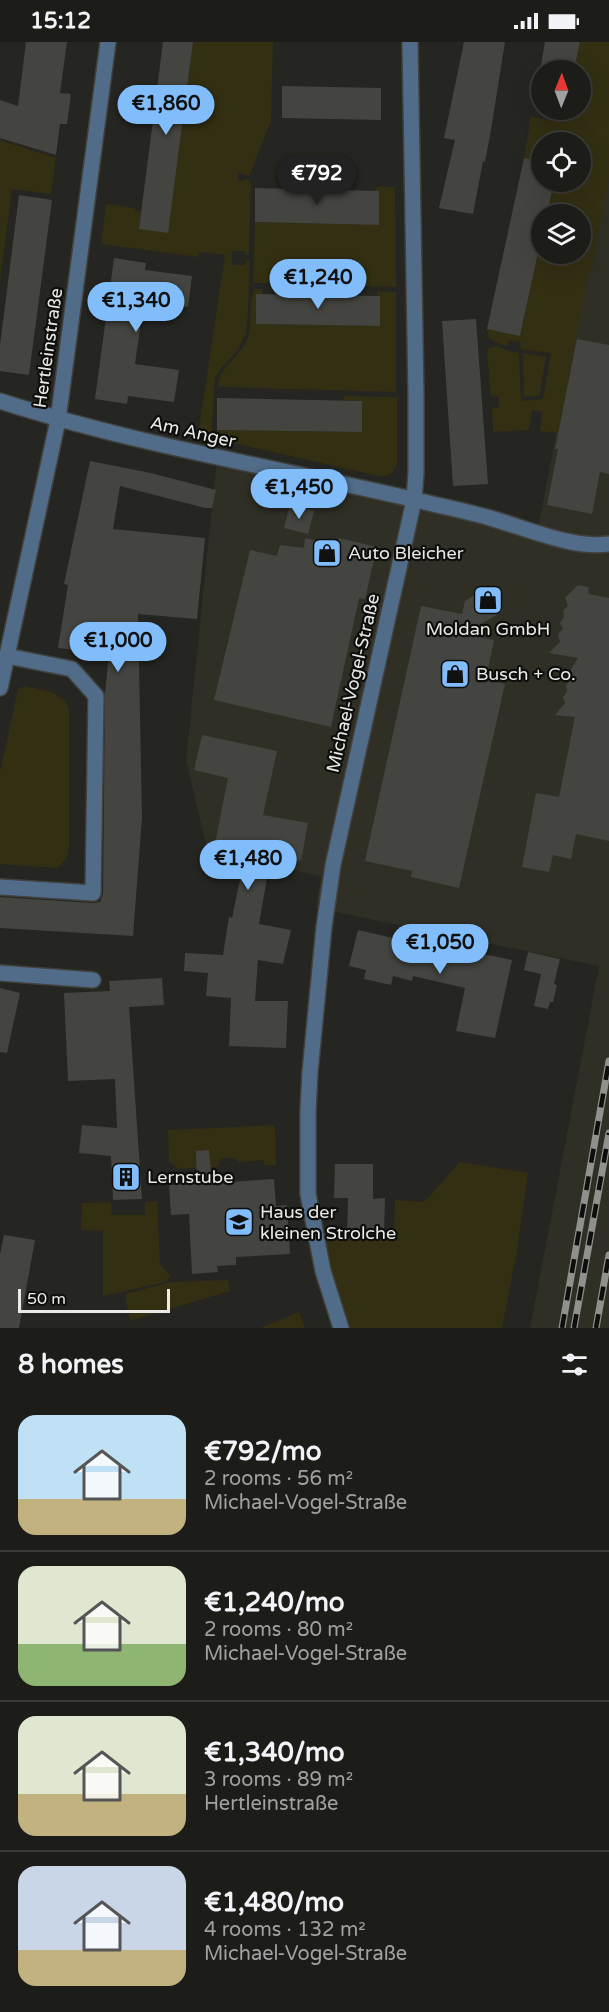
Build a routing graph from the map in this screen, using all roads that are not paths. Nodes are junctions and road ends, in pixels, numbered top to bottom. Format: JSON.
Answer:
{"nodes":[{"id":1,"x":108,"y":42,"type":"edge"},
{"id":2,"x":411,"y":42,"type":"edge"},
{"id":3,"x":0,"y":401,"type":"edge"},
{"id":4,"x":58,"y":420,"type":"junction"},
{"id":5,"x":414,"y":500,"type":"junction"},
{"id":6,"x":609,"y":544,"type":"edge"},
{"id":7,"x":7,"y":656,"type":"junction"},
{"id":8,"x":0,"y":688,"type":"edge"},
{"id":9,"x":0,"y":886,"type":"edge"},
{"id":10,"x":0,"y":973,"type":"edge"},
{"id":11,"x":93,"y":980,"type":"dead end"},
{"id":12,"x":341,"y":1328,"type":"edge"}],
"edges":[{"from":1,"to":4,"type":"street","name":"Hertleinstraße"},
{"from":2,"to":5,"type":"street","name":"Michael-Vogel-Straße"},
{"from":3,"to":4,"type":"street","name":"Am Anger"},
{"from":4,"to":5,"type":"street","name":"Am Anger"},
{"from":4,"to":7,"type":"street","name":"Hertleinstraße"},
{"from":5,"to":6,"type":"street","name":"Am Anger"},
{"from":5,"to":12,"type":"street","name":"Michael-Vogel-Straße"},
{"from":7,"to":8,"type":"street","name":"Hertleinstraße"},
{"from":7,"to":9,"type":"street"},
{"from":10,"to":11,"type":"street"}]}
